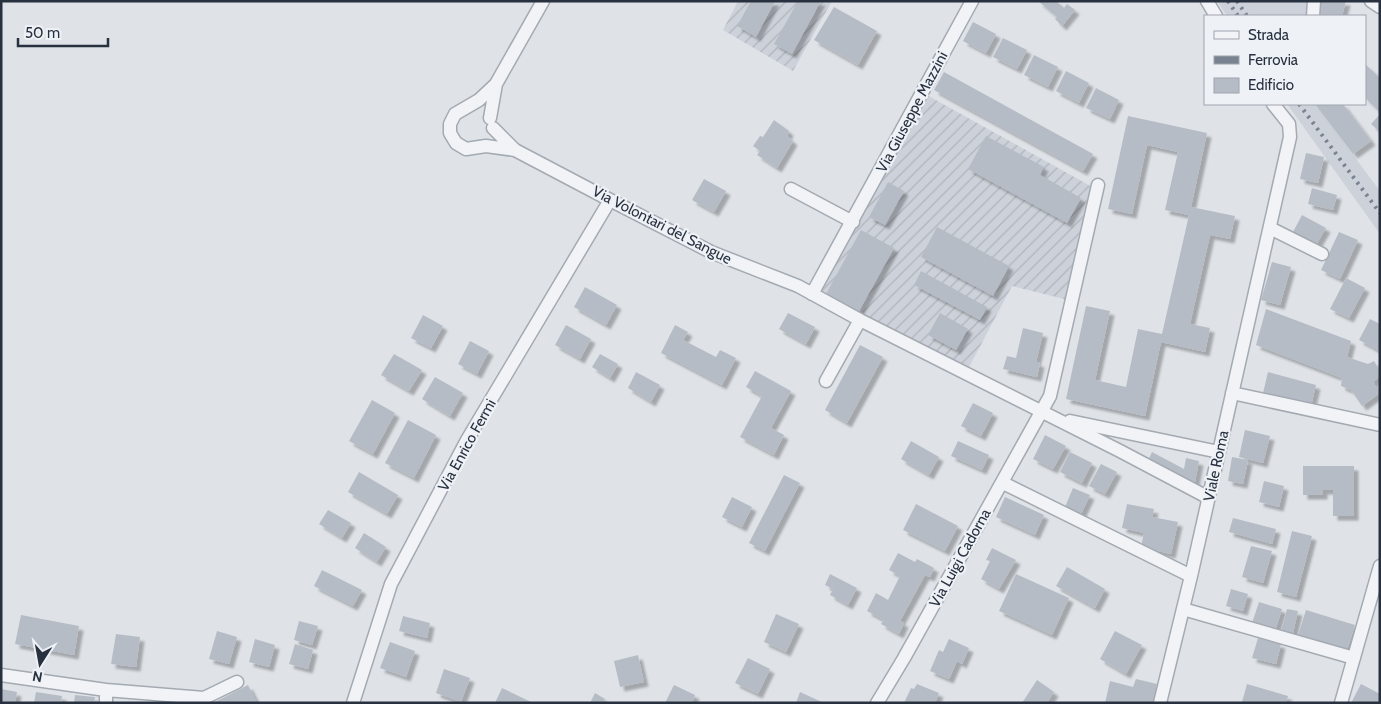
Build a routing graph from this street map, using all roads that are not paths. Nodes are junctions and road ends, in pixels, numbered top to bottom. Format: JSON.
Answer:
{"nodes":[{"id":1,"x":543,"y":1,"type":"edge"},
{"id":2,"x":972,"y":1,"type":"edge"},
{"id":3,"x":1207,"y":1,"type":"edge"},
{"id":4,"x":1371,"y":1,"type":"edge"},
{"id":5,"x":1380,"y":6,"type":"edge"},
{"id":6,"x":1215,"y":15,"type":"edge"},
{"id":7,"x":496,"y":84,"type":"junction"},
{"id":8,"x":1274,"y":105,"type":"edge"},
{"id":9,"x":468,"y":107,"type":"junction"},
{"id":10,"x":492,"y":123,"type":"junction"},
{"id":11,"x":482,"y":147,"type":"junction"},
{"id":12,"x":515,"y":150,"type":"junction"},
{"id":13,"x":1098,"y":185,"type":"dead end"},
{"id":14,"x":791,"y":188,"type":"dead end"},
{"id":15,"x":610,"y":200,"type":"junction"},
{"id":16,"x":853,"y":222,"type":"junction"},
{"id":17,"x":1270,"y":228,"type":"junction"},
{"id":18,"x":1322,"y":254,"type":"dead end"},
{"id":19,"x":812,"y":294,"type":"junction"},
{"id":20,"x":860,"y":320,"type":"junction"},
{"id":21,"x":826,"y":381,"type":"dead end"},
{"id":22,"x":1232,"y":393,"type":"junction"},
{"id":23,"x":1041,"y":412,"type":"junction"},
{"id":24,"x":1054,"y":418,"type":"junction"},
{"id":25,"x":1380,"y":424,"type":"edge"},
{"id":26,"x":1130,"y":432,"type":"junction"},
{"id":27,"x":1120,"y":451,"type":"junction"},
{"id":28,"x":1219,"y":452,"type":"junction"},
{"id":29,"x":1003,"y":483,"type":"junction"},
{"id":30,"x":1209,"y":498,"type":"junction"},
{"id":31,"x":1380,"y":566,"type":"edge"},
{"id":32,"x":1191,"y":576,"type":"junction"},
{"id":33,"x":1378,"y":582,"type":"edge"},
{"id":34,"x":1183,"y":609,"type":"junction"},
{"id":35,"x":1354,"y":658,"type":"junction"},
{"id":36,"x":1,"y":675,"type":"edge"},
{"id":37,"x":236,"y":682,"type":"dead end"},
{"id":38,"x":106,"y":697,"type":"edge"},
{"id":39,"x":353,"y":703,"type":"edge"},
{"id":40,"x":877,"y":703,"type":"edge"},
{"id":41,"x":1160,"y":703,"type":"edge"},
{"id":42,"x":1340,"y":703,"type":"edge"}],
"edges":[{"from":1,"to":7,"type":"street","name":"Via Volontari del Sangue"},
{"from":2,"to":16,"type":"street","name":"Via Giuseppe Mazzini"},
{"from":3,"to":6,"type":"street"},
{"from":4,"to":5,"type":"street"},
{"from":7,"to":9,"type":"street","name":"Via Volontari del Sangue"},
{"from":7,"to":10,"type":"street","name":"Via Volontari del Sangue"},
{"from":8,"to":17,"type":"street","name":"Viale Roma"},
{"from":9,"to":10,"type":"street","name":"Via Volontari del Sangue"},
{"from":9,"to":11,"type":"street","name":"Via Volontari del Sangue"},
{"from":10,"to":11,"type":"street","name":"Via Volontari del Sangue"},
{"from":10,"to":12,"type":"street","name":"Via Volontari del Sangue"},
{"from":11,"to":12,"type":"street","name":"Via Volontari del Sangue"},
{"from":12,"to":15,"type":"street","name":"Via Volontari del Sangue"},
{"from":13,"to":23,"type":"street"},
{"from":14,"to":16,"type":"street"},
{"from":15,"to":19,"type":"street","name":"Via Volontari del Sangue"},
{"from":15,"to":39,"type":"street","name":"Via Enrico Fermi"},
{"from":16,"to":19,"type":"street","name":"Via Giuseppe Mazzini"},
{"from":17,"to":18,"type":"street"},
{"from":17,"to":22,"type":"street","name":"Viale Roma"},
{"from":19,"to":20,"type":"street"},
{"from":20,"to":21,"type":"street"},
{"from":20,"to":23,"type":"street"},
{"from":22,"to":25,"type":"street"},
{"from":22,"to":28,"type":"street","name":"Viale Roma"},
{"from":23,"to":24,"type":"street"},
{"from":23,"to":29,"type":"street","name":"Via Luigi Cadorna"},
{"from":24,"to":26,"type":"street"},
{"from":24,"to":27,"type":"street"},
{"from":26,"to":27,"type":"street"},
{"from":26,"to":28,"type":"street"},
{"from":27,"to":30,"type":"street"},
{"from":28,"to":30,"type":"street","name":"Viale Roma"},
{"from":29,"to":32,"type":"street"},
{"from":29,"to":40,"type":"street","name":"Via Luigi Cadorna"},
{"from":30,"to":32,"type":"street","name":"Viale Roma"},
{"from":31,"to":33,"type":"street"},
{"from":32,"to":34,"type":"street","name":"Viale Roma"},
{"from":33,"to":35,"type":"street"},
{"from":34,"to":35,"type":"street"},
{"from":34,"to":41,"type":"street","name":"Viale Roma"},
{"from":35,"to":42,"type":"street"},
{"from":36,"to":38,"type":"street"},
{"from":37,"to":38,"type":"street"}]}
